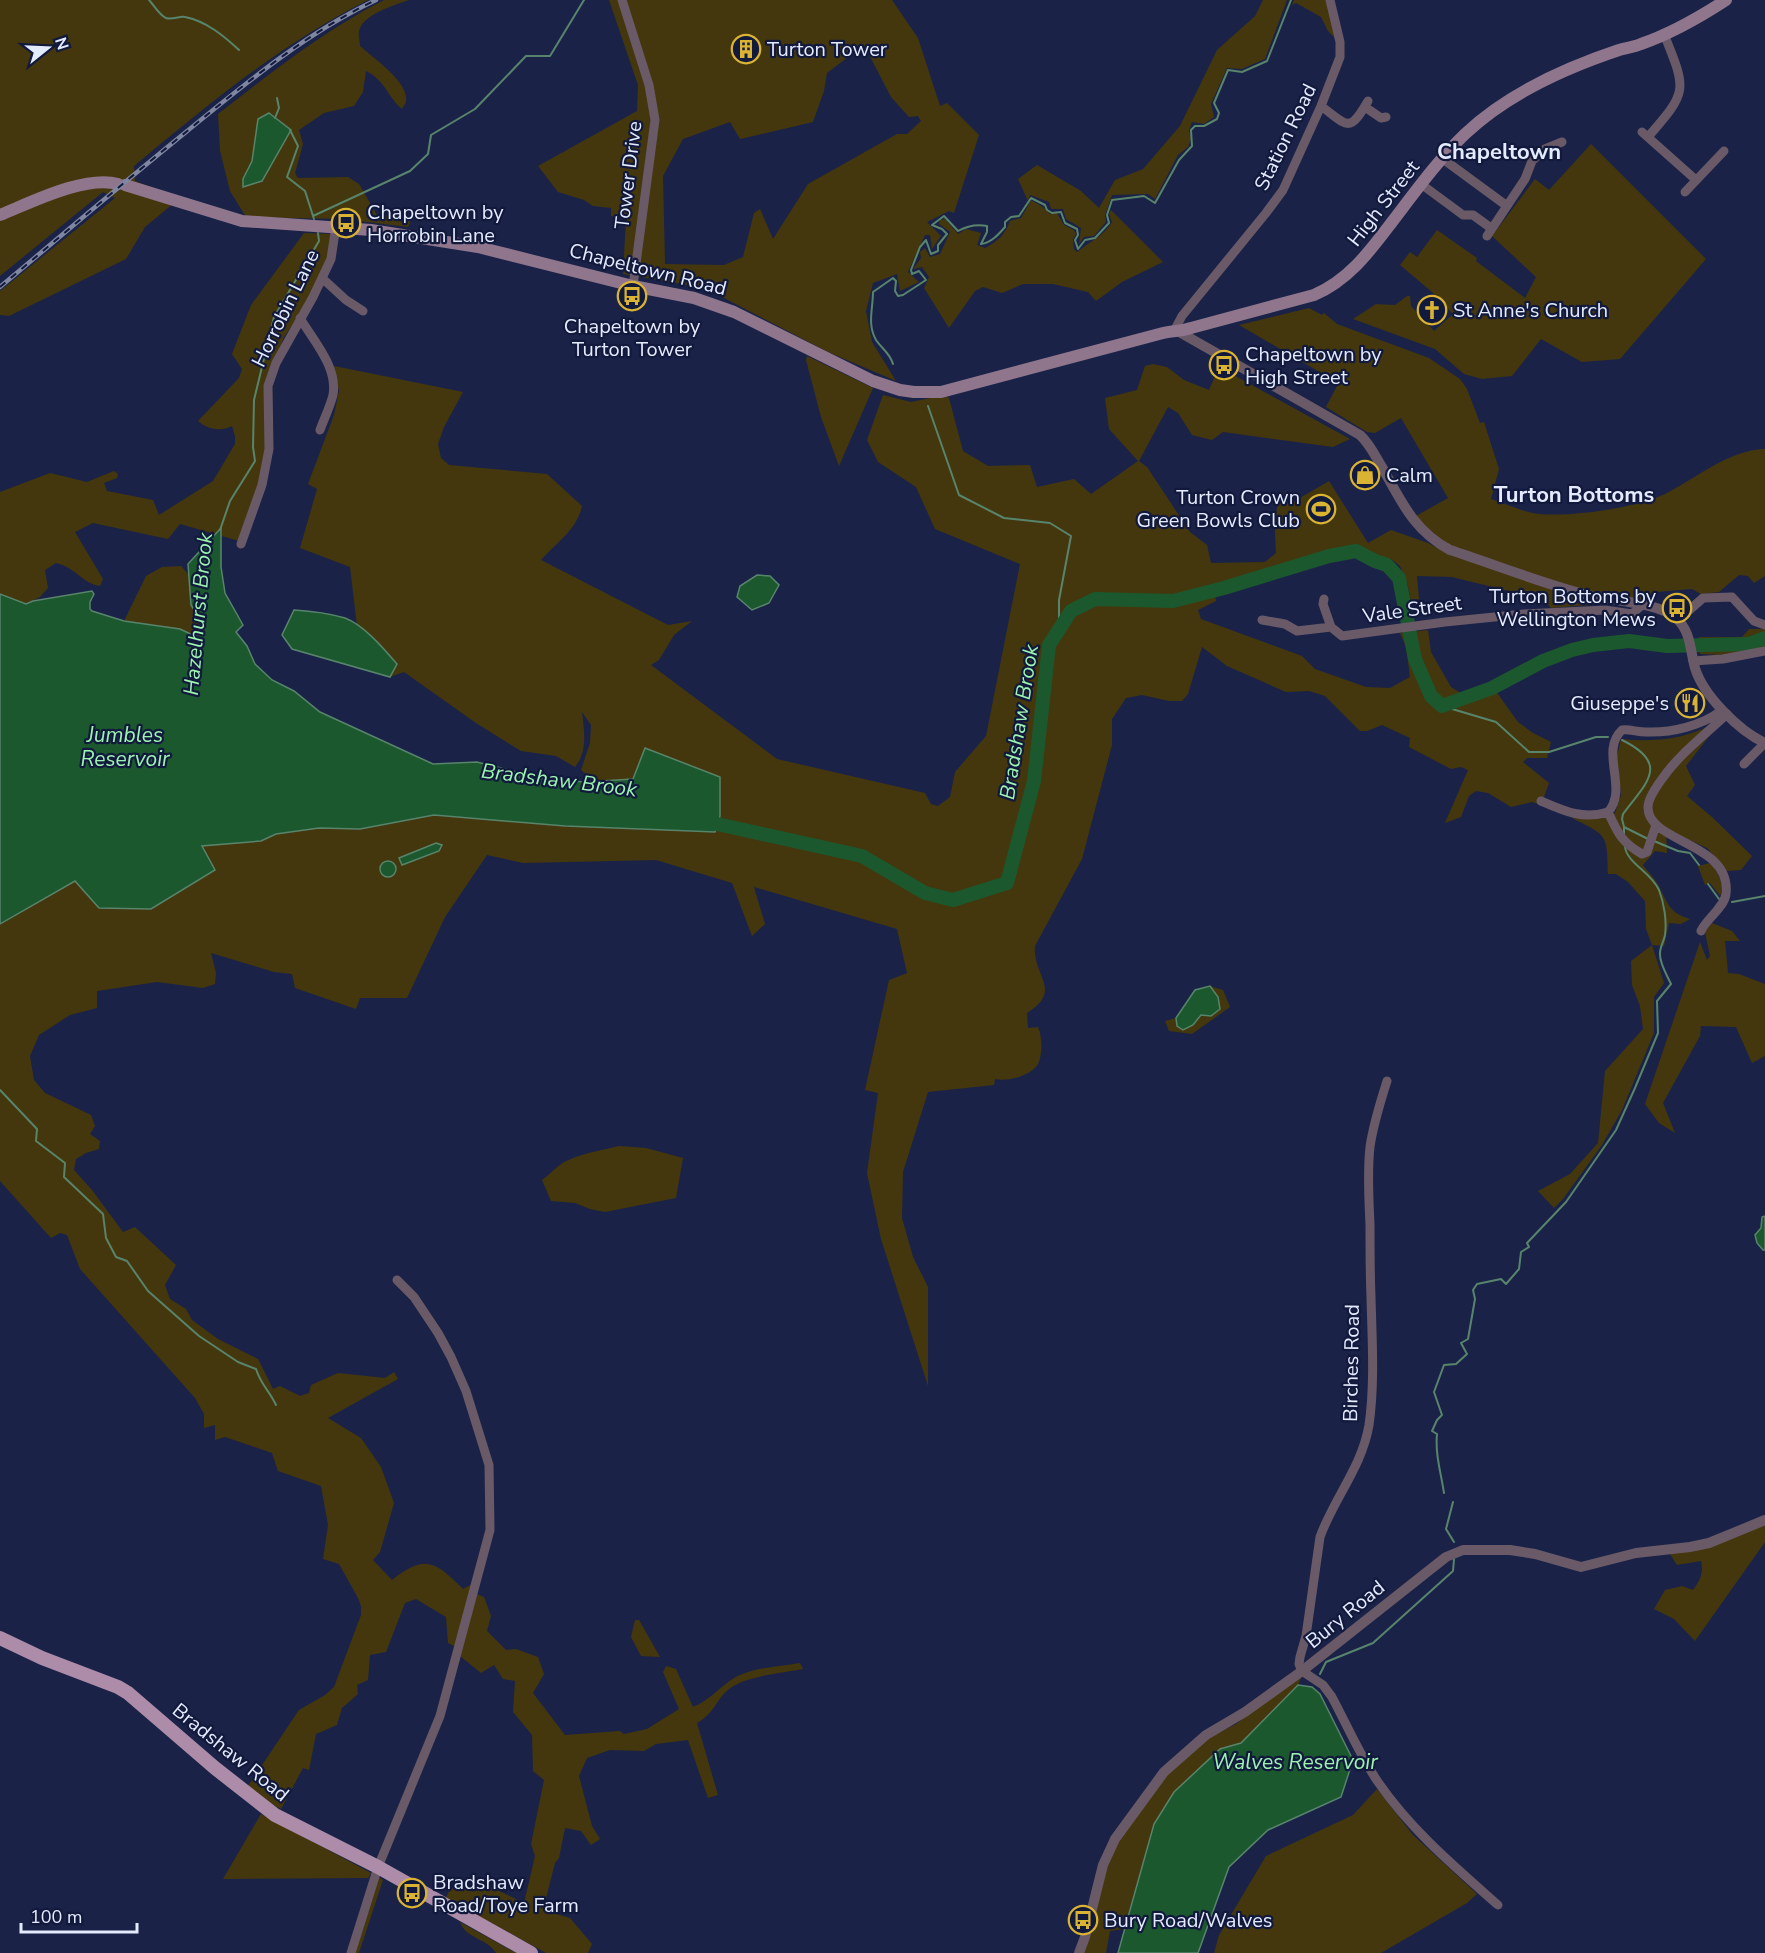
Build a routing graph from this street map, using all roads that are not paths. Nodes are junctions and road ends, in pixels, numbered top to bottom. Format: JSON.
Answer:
{"nodes":[{"id":1,"x":622,"y":0,"type":"edge"},
{"id":2,"x":1330,"y":0,"type":"edge"},
{"id":3,"x":1726,"y":0,"type":"edge"},
{"id":4,"x":1664,"y":34,"type":"junction"},
{"id":5,"x":1321,"y":106,"type":"junction"},
{"id":6,"x":1386,"y":117,"type":"dead end"},
{"id":7,"x":1562,"y":142,"type":"dead end"},
{"id":8,"x":1724,"y":151,"type":"dead end"},
{"id":9,"x":1443,"y":159,"type":"junction"},
{"id":10,"x":1696,"y":180,"type":"junction"},
{"id":11,"x":1421,"y":184,"type":"junction"},
{"id":12,"x":1685,"y":192,"type":"dead end"},
{"id":13,"x":1507,"y":206,"type":"junction"},
{"id":14,"x":0,"y":215,"type":"edge"},
{"id":15,"x":336,"y":226,"type":"junction"},
{"id":16,"x":322,"y":278,"type":"junction"},
{"id":17,"x":633,"y":286,"type":"junction"},
{"id":18,"x":363,"y":311,"type":"dead end"},
{"id":19,"x":300,"y":318,"type":"junction"},
{"id":20,"x":1178,"y":332,"type":"junction"},
{"id":21,"x":320,"y":430,"type":"dead end"},
{"id":22,"x":241,"y":544,"type":"dead end"},
{"id":23,"x":1324,"y":599,"type":"dead end"},
{"id":24,"x":1642,"y":605,"type":"junction"},
{"id":25,"x":1678,"y":620,"type":"junction"},
{"id":26,"x":1262,"y":621,"type":"dead end"},
{"id":27,"x":1765,"y":625,"type":"edge"},
{"id":28,"x":1331,"y":627,"type":"junction"},
{"id":29,"x":1765,"y":651,"type":"edge"},
{"id":30,"x":1693,"y":656,"type":"junction"},
{"id":31,"x":1725,"y":712,"type":"junction"},
{"id":32,"x":1765,"y":743,"type":"edge"},
{"id":33,"x":1744,"y":764,"type":"dead end"},
{"id":34,"x":1541,"y":801,"type":"dead end"},
{"id":35,"x":1608,"y":812,"type":"junction"},
{"id":36,"x":1656,"y":825,"type":"junction"},
{"id":37,"x":1701,"y":931,"type":"dead end"},
{"id":38,"x":1387,"y":1081,"type":"dead end"},
{"id":39,"x":397,"y":1280,"type":"dead end"},
{"id":40,"x":1765,"y":1521,"type":"edge"},
{"id":41,"x":0,"y":1638,"type":"edge"},
{"id":42,"x":1302,"y":1671,"type":"junction"},
{"id":43,"x":378,"y":1867,"type":"junction"},
{"id":44,"x":1498,"y":1905,"type":"dead end"},
{"id":45,"x":351,"y":1953,"type":"edge"},
{"id":46,"x":531,"y":1953,"type":"edge"},
{"id":47,"x":1079,"y":1953,"type":"edge"}],
"edges":[{"from":1,"to":17,"type":"street","name":"Tower Drive"},
{"from":2,"to":5,"type":"street","name":"Station Road"},
{"from":3,"to":4,"type":"main road","name":"High Street"},
{"from":4,"to":9,"type":"main road","name":"High Street"},
{"from":4,"to":10,"type":"street"},
{"from":5,"to":6,"type":"street"},
{"from":5,"to":20,"type":"street","name":"Station Road"},
{"from":7,"to":13,"type":"street"},
{"from":8,"to":10,"type":"street"},
{"from":9,"to":11,"type":"main road","name":"High Street"},
{"from":9,"to":13,"type":"street"},
{"from":10,"to":12,"type":"street"},
{"from":11,"to":13,"type":"street"},
{"from":11,"to":20,"type":"main road","name":"High Street"},
{"from":14,"to":15,"type":"main road","name":"Chapeltown Road"},
{"from":15,"to":16,"type":"street","name":"Horrobin Lane"},
{"from":15,"to":17,"type":"main road","name":"Chapeltown Road"},
{"from":16,"to":18,"type":"street"},
{"from":16,"to":19,"type":"street","name":"Horrobin Lane"},
{"from":17,"to":20,"type":"main road","name":"Chapeltown Road"},
{"from":19,"to":21,"type":"street"},
{"from":19,"to":22,"type":"street","name":"Horrobin Lane"},
{"from":20,"to":24,"type":"street"},
{"from":23,"to":28,"type":"street"},
{"from":24,"to":25,"type":"street"},
{"from":24,"to":28,"type":"street","name":"Vale Street"},
{"from":25,"to":27,"type":"street"},
{"from":25,"to":30,"type":"street"},
{"from":26,"to":28,"type":"street"},
{"from":29,"to":30,"type":"street"},
{"from":30,"to":31,"type":"street"},
{"from":31,"to":32,"type":"street"},
{"from":31,"to":35,"type":"street"},
{"from":31,"to":36,"type":"street"},
{"from":32,"to":33,"type":"street"},
{"from":34,"to":35,"type":"street"},
{"from":35,"to":36,"type":"street"},
{"from":36,"to":37,"type":"street"},
{"from":38,"to":42,"type":"street","name":"Birches Road"},
{"from":39,"to":43,"type":"street"},
{"from":40,"to":42,"type":"street","name":"Bury Road"},
{"from":41,"to":43,"type":"main road","name":"Bradshaw Road"},
{"from":42,"to":44,"type":"street"},
{"from":42,"to":47,"type":"street","name":"Bury Road"},
{"from":43,"to":45,"type":"street"},
{"from":43,"to":46,"type":"main road","name":"Bradshaw Road"}]}
